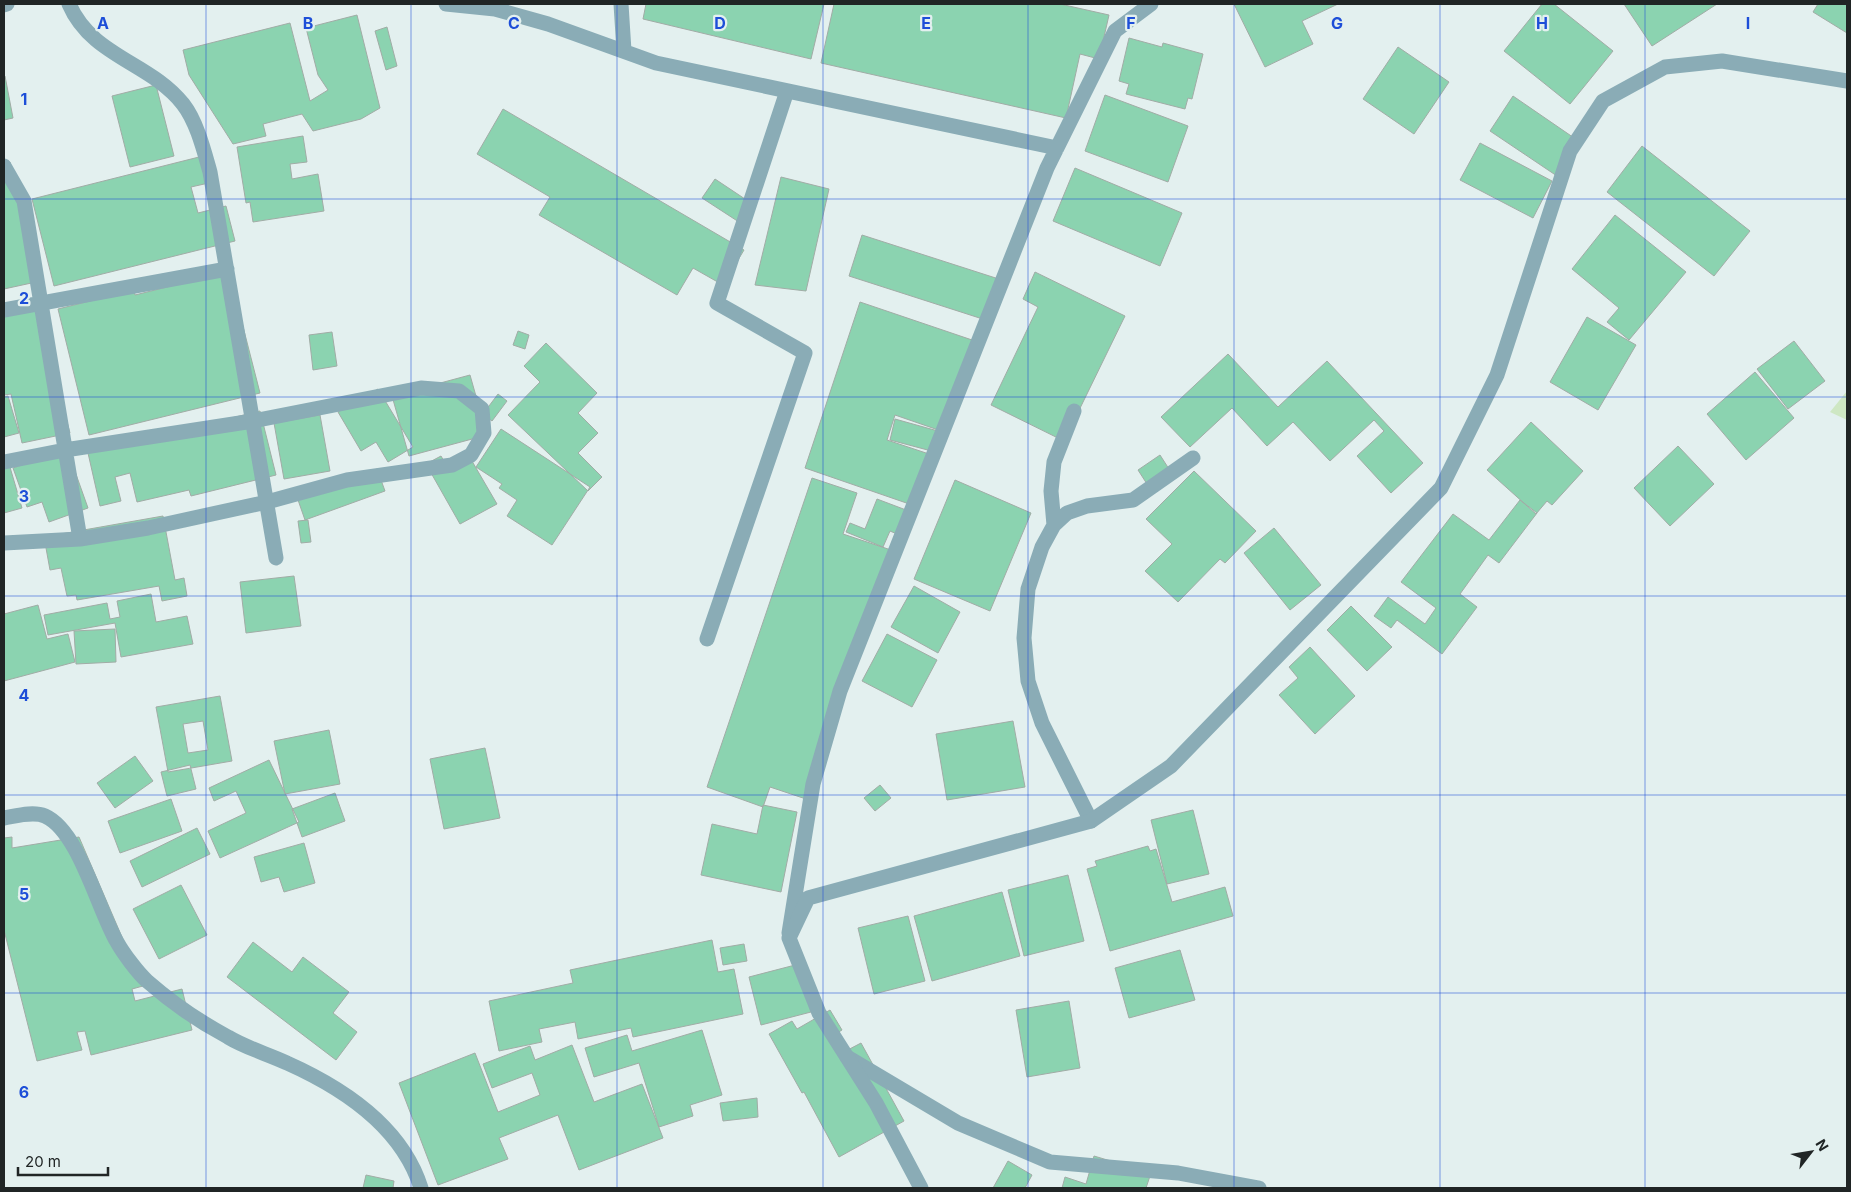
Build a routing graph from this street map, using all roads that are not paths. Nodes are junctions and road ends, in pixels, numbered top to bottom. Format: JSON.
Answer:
{"nodes":[{"id":1,"x":68,"y":4,"type":"edge"},
{"id":2,"x":446,"y":4,"type":"edge"},
{"id":3,"x":621,"y":4,"type":"edge"},
{"id":4,"x":1151,"y":4,"type":"edge"},
{"id":5,"x":472,"y":5,"type":"edge"},
{"id":6,"x":624,"y":52,"type":"junction"},
{"id":7,"x":1847,"y":80,"type":"edge"},
{"id":8,"x":787,"y":91,"type":"junction"},
{"id":9,"x":1056,"y":148,"type":"junction"},
{"id":10,"x":4,"y":166,"type":"edge"},
{"id":11,"x":227,"y":269,"type":"junction"},
{"id":12,"x":40,"y":302,"type":"junction"},
{"id":13,"x":4,"y":310,"type":"edge"},
{"id":14,"x":1074,"y":411,"type":"dead end"},
{"id":15,"x":253,"y":421,"type":"junction"},
{"id":16,"x":65,"y":450,"type":"junction"},
{"id":17,"x":1193,"y":458,"type":"dead end"},
{"id":18,"x":4,"y":462,"type":"edge"},
{"id":19,"x":266,"y":502,"type":"junction"},
{"id":20,"x":1054,"y":525,"type":"junction"},
{"id":21,"x":80,"y":539,"type":"junction"},
{"id":22,"x":4,"y":543,"type":"edge"},
{"id":23,"x":276,"y":558,"type":"dead end"},
{"id":24,"x":707,"y":639,"type":"dead end"},
{"id":25,"x":4,"y":818,"type":"edge"},
{"id":26,"x":1092,"y":821,"type":"junction"},
{"id":27,"x":789,"y":938,"type":"junction"},
{"id":28,"x":847,"y":1057,"type":"junction"},
{"id":29,"x":421,"y":1188,"type":"edge"},
{"id":30,"x":921,"y":1188,"type":"edge"},
{"id":31,"x":1259,"y":1188,"type":"edge"}],
"edges":[{"from":1,"to":11,"type":"street"},
{"from":2,"to":5,"type":"street"},
{"from":3,"to":6,"type":"street"},
{"from":4,"to":9,"type":"street"},
{"from":5,"to":6,"type":"street"},
{"from":6,"to":8,"type":"street"},
{"from":7,"to":26,"type":"street"},
{"from":8,"to":9,"type":"street"},
{"from":8,"to":24,"type":"street"},
{"from":9,"to":27,"type":"street"},
{"from":10,"to":12,"type":"street"},
{"from":11,"to":12,"type":"street"},
{"from":11,"to":15,"type":"street"},
{"from":12,"to":13,"type":"street"},
{"from":12,"to":16,"type":"street"},
{"from":14,"to":20,"type":"street"},
{"from":15,"to":16,"type":"street"},
{"from":15,"to":19,"type":"street"},
{"from":15,"to":19,"type":"street"},
{"from":16,"to":18,"type":"street"},
{"from":16,"to":21,"type":"street"},
{"from":17,"to":20,"type":"street"},
{"from":19,"to":21,"type":"street"},
{"from":19,"to":23,"type":"street"},
{"from":20,"to":26,"type":"street"},
{"from":21,"to":22,"type":"street"},
{"from":25,"to":29,"type":"street"},
{"from":26,"to":27,"type":"street"},
{"from":27,"to":28,"type":"street"},
{"from":28,"to":30,"type":"street"},
{"from":28,"to":31,"type":"street"}]}
